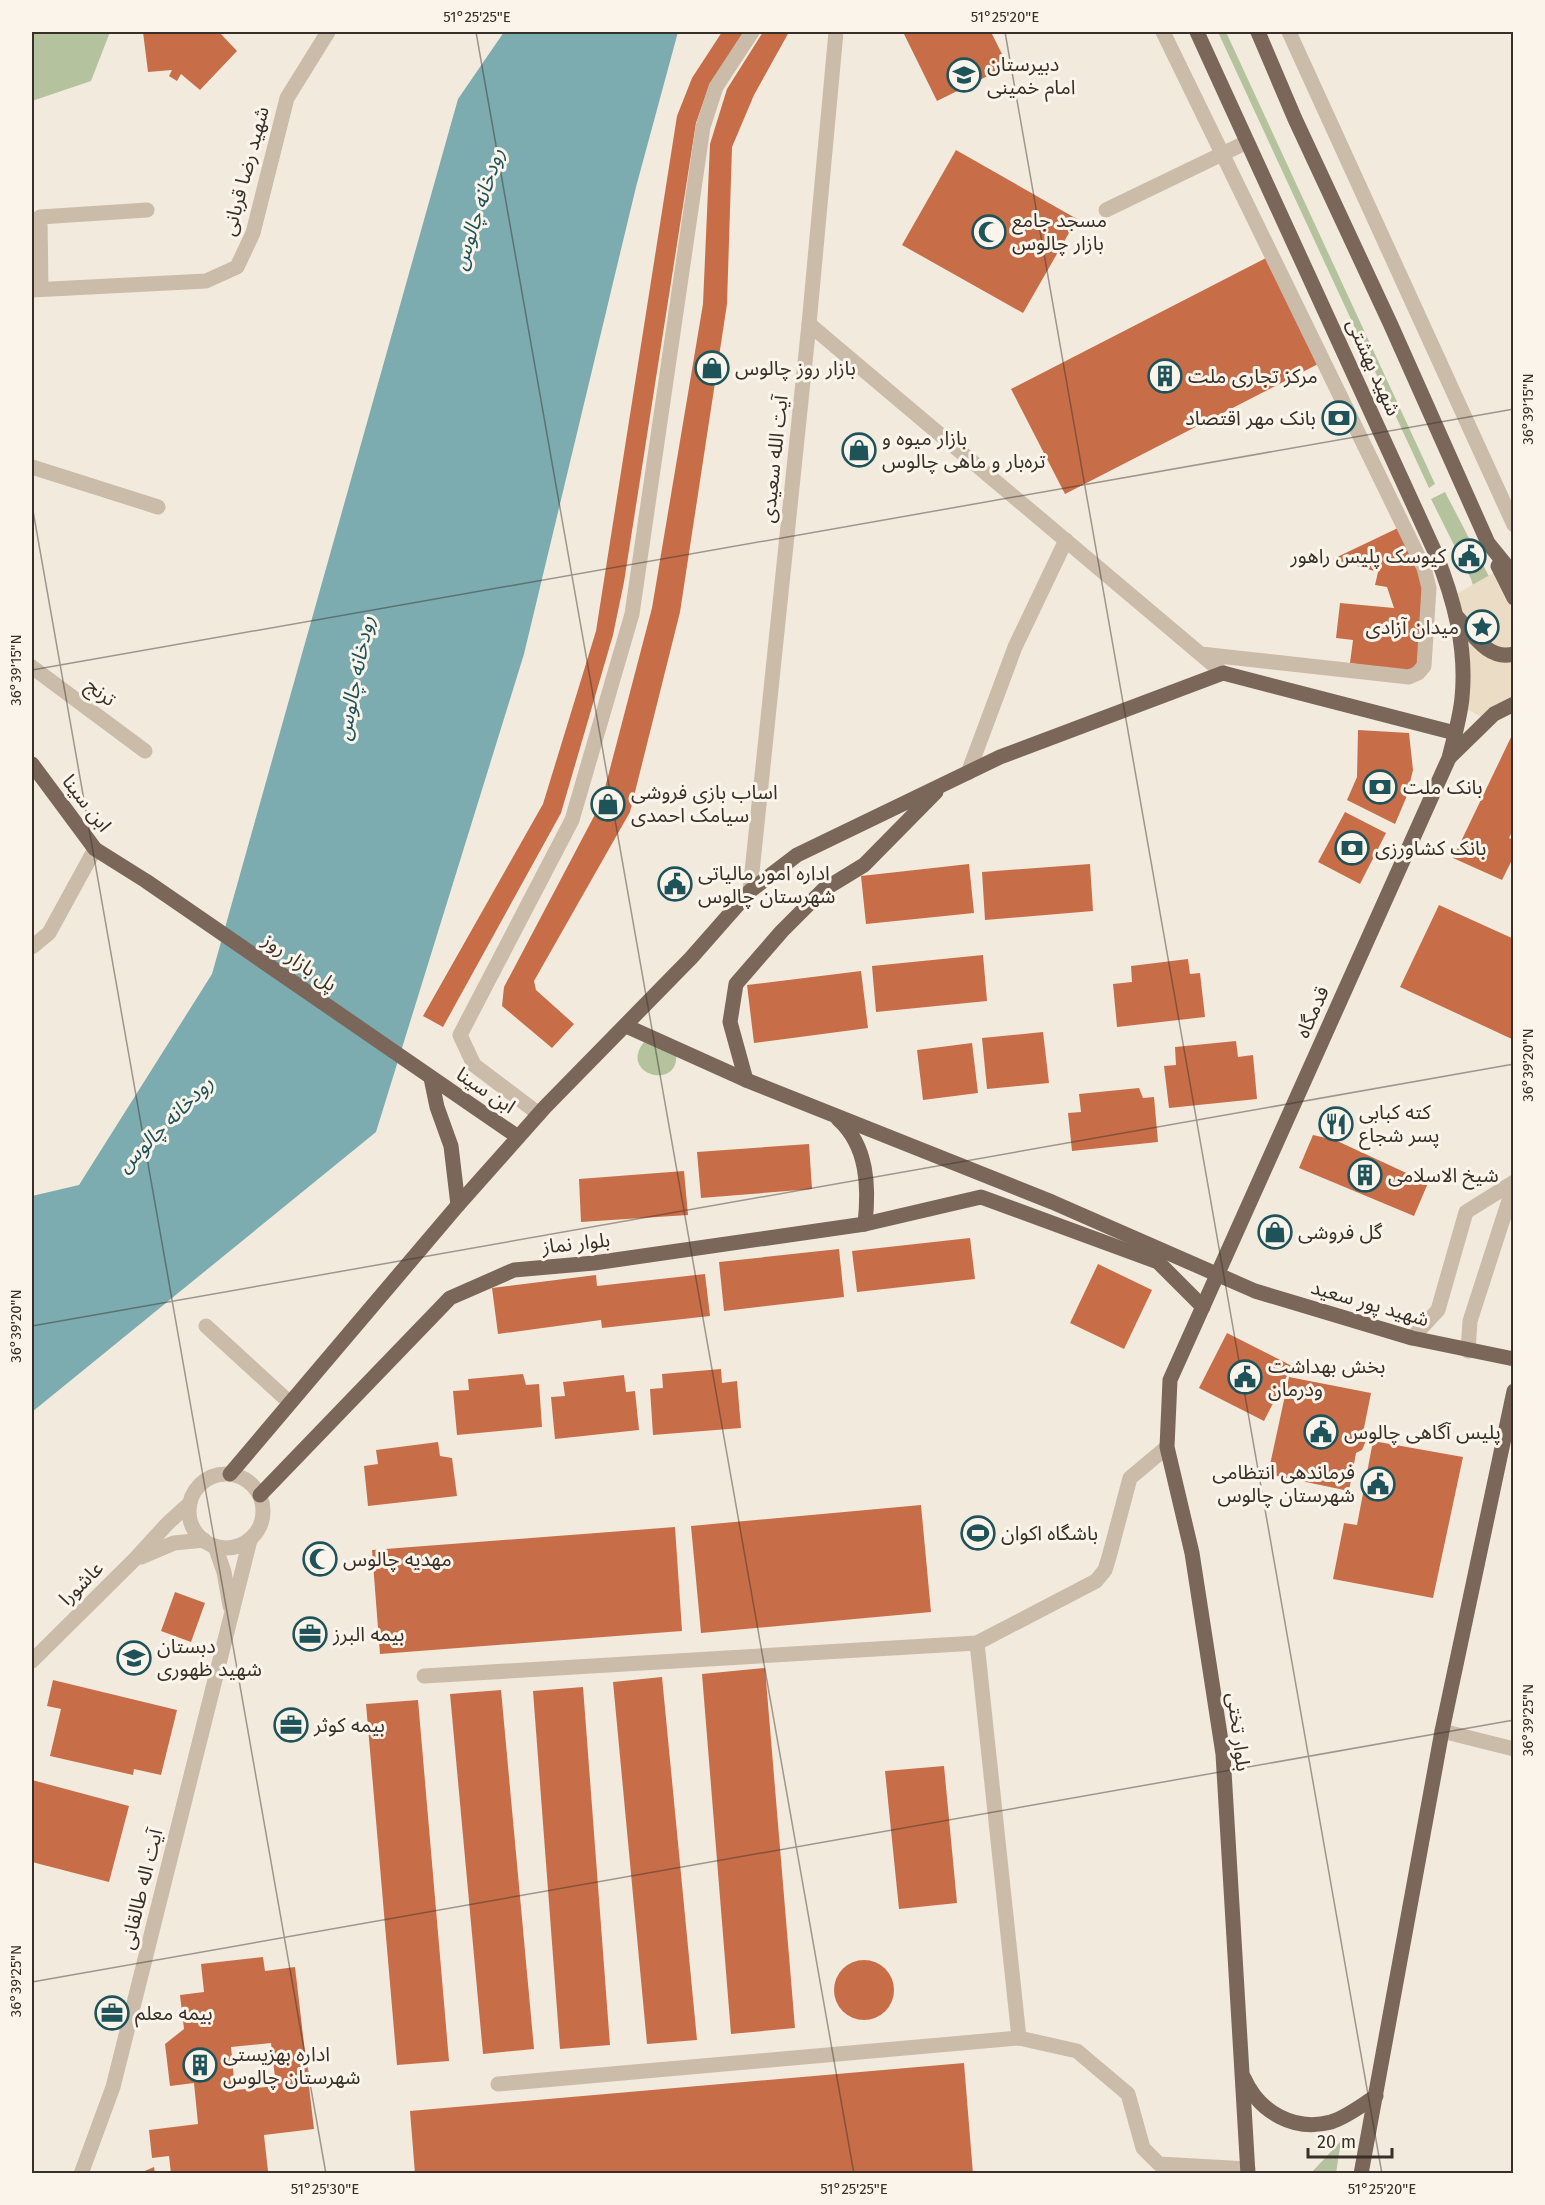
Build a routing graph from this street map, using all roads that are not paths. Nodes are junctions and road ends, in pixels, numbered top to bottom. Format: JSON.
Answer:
{"nodes":[{"id":1,"x":328,"y":32,"type":"edge"},
{"id":2,"x":752,"y":32,"type":"edge"},
{"id":3,"x":836,"y":32,"type":"edge"},
{"id":4,"x":1163,"y":32,"type":"edge"},
{"id":5,"x":1197,"y":32,"type":"edge"},
{"id":6,"x":1289,"y":32,"type":"edge"},
{"id":7,"x":1262,"y":33,"type":"edge"},
{"id":8,"x":1248,"y":142,"type":"junction"},
{"id":9,"x":1224,"y":154,"type":"junction"},
{"id":10,"x":147,"y":210,"type":"dead end"},
{"id":11,"x":1106,"y":210,"type":"dead end"},
{"id":12,"x":36,"y":289,"type":"edge"},
{"id":13,"x":809,"y":324,"type":"junction"},
{"id":14,"x":32,"y":467,"type":"edge"},
{"id":15,"x":158,"y":507,"type":"dead end"},
{"id":16,"x":1514,"y":525,"type":"edge"},
{"id":17,"x":1066,"y":540,"type":"junction"},
{"id":18,"x":1488,"y":543,"type":"junction"},
{"id":19,"x":1514,"y":575,"type":"edge"},
{"id":20,"x":1514,"y":598,"type":"edge"},
{"id":21,"x":1457,"y":617,"type":"junction"},
{"id":22,"x":1201,"y":654,"type":"junction"},
{"id":23,"x":1514,"y":654,"type":"edge"},
{"id":24,"x":32,"y":667,"type":"edge"},
{"id":25,"x":1223,"y":673,"type":"junction"},
{"id":26,"x":1514,"y":704,"type":"edge"},
{"id":27,"x":1455,"y":733,"type":"junction"},
{"id":28,"x":145,"y":751,"type":"dead end"},
{"id":29,"x":1449,"y":758,"type":"junction"},
{"id":30,"x":32,"y":764,"type":"edge"},
{"id":31,"x":968,"y":773,"type":"junction"},
{"id":32,"x":944,"y":784,"type":"junction"},
{"id":33,"x":95,"y":849,"type":"junction"},
{"id":34,"x":146,"y":881,"type":"joint"},
{"id":35,"x":750,"y":891,"type":"junction"},
{"id":36,"x":32,"y":947,"type":"edge"},
{"id":37,"x":626,"y":1026,"type":"junction"},
{"id":38,"x":431,"y":1078,"type":"junction"},
{"id":39,"x":746,"y":1080,"type":"junction"},
{"id":40,"x":539,"y":1114,"type":"junction"},
{"id":41,"x":834,"y":1115,"type":"junction"},
{"id":42,"x":518,"y":1137,"type":"junction"},
{"id":43,"x":1514,"y":1183,"type":"edge"},
{"id":44,"x":458,"y":1205,"type":"junction"},
{"id":45,"x":865,"y":1224,"type":"junction"},
{"id":46,"x":1218,"y":1275,"type":"junction"},
{"id":47,"x":1203,"y":1307,"type":"junction"},
{"id":48,"x":206,"y":1326,"type":"dead end"},
{"id":49,"x":1412,"y":1338,"type":"junction"},
{"id":50,"x":1468,"y":1351,"type":"junction"},
{"id":51,"x":1514,"y":1359,"type":"edge"},
{"id":52,"x":1514,"y":1391,"type":"edge"},
{"id":53,"x":289,"y":1402,"type":"junction"},
{"id":54,"x":1167,"y":1447,"type":"junction"},
{"id":55,"x":230,"y":1474,"type":"junction"},
{"id":56,"x":260,"y":1495,"type":"junction"},
{"id":57,"x":190,"y":1503,"type":"junction"},
{"id":58,"x":250,"y":1540,"type":"junction"},
{"id":59,"x":209,"y":1543,"type":"junction"},
{"id":60,"x":135,"y":1559,"type":"junction"},
{"id":61,"x":231,"y":1612,"type":"junction"},
{"id":62,"x":977,"y":1643,"type":"junction"},
{"id":63,"x":32,"y":1661,"type":"edge"},
{"id":64,"x":424,"y":1676,"type":"dead end"},
{"id":65,"x":1442,"y":1731,"type":"junction"},
{"id":66,"x":1514,"y":1749,"type":"edge"},
{"id":67,"x":1019,"y":2038,"type":"junction"},
{"id":68,"x":1241,"y":2068,"type":"junction"},
{"id":69,"x":498,"y":2084,"type":"dead end"},
{"id":70,"x":1376,"y":2096,"type":"junction"},
{"id":71,"x":1248,"y":2171,"type":"edge"},
{"id":72,"x":81,"y":2174,"type":"edge"},
{"id":73,"x":1361,"y":2174,"type":"edge"}],
"edges":[{"from":1,"to":12,"type":"street","name":"شهید رضا قربانی"},
{"from":2,"to":40,"type":"street"},
{"from":3,"to":13,"type":"street","name":"آیت الله سعیدی"},
{"from":4,"to":9,"type":"street"},
{"from":5,"to":8,"type":"main road","name":"شهید بهشتی"},
{"from":6,"to":16,"type":"street"},
{"from":7,"to":18,"type":"main road","name":"شهید بهشتی"},
{"from":8,"to":9,"type":"street"},
{"from":8,"to":21,"type":"main road","name":"شهید بهشتی"},
{"from":9,"to":11,"type":"street"},
{"from":9,"to":22,"type":"street"},
{"from":10,"to":12,"type":"street"},
{"from":13,"to":17,"type":"street"},
{"from":13,"to":35,"type":"street","name":"آیت الله سعیدی"},
{"from":14,"to":15,"type":"street"},
{"from":17,"to":22,"type":"street"},
{"from":17,"to":31,"type":"street"},
{"from":18,"to":19,"type":"main road","name":"شهید بهشتی"},
{"from":18,"to":20,"type":"main road"},
{"from":21,"to":23,"type":"main road"},
{"from":21,"to":27,"type":"main road","name":"شهید بهشتی"},
{"from":22,"to":25,"type":"street"},
{"from":24,"to":28,"type":"street","name":"ترنج"},
{"from":25,"to":27,"type":"main road"},
{"from":25,"to":31,"type":"main road"},
{"from":26,"to":29,"type":"main road"},
{"from":27,"to":29,"type":"main road","name":"قدمگاه"},
{"from":29,"to":46,"type":"main road","name":"قدمگاه"},
{"from":30,"to":33,"type":"main road","name":"ابن سینا"},
{"from":31,"to":32,"type":"main road"},
{"from":32,"to":35,"type":"main road"},
{"from":32,"to":39,"type":"main road"},
{"from":33,"to":34,"type":"main road","name":"ابن سینا"},
{"from":33,"to":36,"type":"street"},
{"from":34,"to":38,"type":"main road","name":"پل بازار روز"},
{"from":35,"to":37,"type":"main road"},
{"from":37,"to":39,"type":"main road","name":"شهید پور سعید"},
{"from":37,"to":40,"type":"main road"},
{"from":38,"to":42,"type":"main road","name":"ابن سینا"},
{"from":38,"to":44,"type":"main road"},
{"from":39,"to":41,"type":"main road","name":"شهید پور سعید"},
{"from":40,"to":42,"type":"main road"},
{"from":41,"to":45,"type":"main road"},
{"from":41,"to":46,"type":"main road","name":"شهید پور سعید"},
{"from":42,"to":44,"type":"main road"},
{"from":43,"to":49,"type":"street"},
{"from":43,"to":50,"type":"street"},
{"from":44,"to":53,"type":"main road"},
{"from":45,"to":47,"type":"main road","name":"بلوار نماز"},
{"from":45,"to":56,"type":"main road","name":"بلوار نماز"},
{"from":46,"to":47,"type":"main road","name":"قدمگاه"},
{"from":46,"to":49,"type":"main road","name":"شهید پور سعید"},
{"from":47,"to":54,"type":"main road","name":"بلوار تختی"},
{"from":48,"to":53,"type":"street"},
{"from":49,"to":50,"type":"main road","name":"شهید پور سعید"},
{"from":50,"to":51,"type":"main road","name":"شهید پور سعید"},
{"from":52,"to":65,"type":"main road"},
{"from":53,"to":55,"type":"main road"},
{"from":54,"to":62,"type":"street"},
{"from":54,"to":68,"type":"main road","name":"بلوار تختی"},
{"from":55,"to":56,"type":"street"},
{"from":55,"to":57,"type":"street"},
{"from":56,"to":58,"type":"street"},
{"from":57,"to":59,"type":"street"},
{"from":57,"to":60,"type":"street","name":"عاشورا"},
{"from":58,"to":59,"type":"street"},
{"from":58,"to":61,"type":"street","name":"آیت اله طالقانی"},
{"from":59,"to":60,"type":"street"},
{"from":59,"to":61,"type":"street"},
{"from":60,"to":63,"type":"street","name":"عاشورا"},
{"from":61,"to":72,"type":"street","name":"آیت اله طالقانی"},
{"from":62,"to":64,"type":"street"},
{"from":62,"to":67,"type":"street"},
{"from":65,"to":66,"type":"street"},
{"from":65,"to":70,"type":"main road"},
{"from":67,"to":69,"type":"street"},
{"from":67,"to":71,"type":"street"},
{"from":68,"to":70,"type":"main road"},
{"from":68,"to":71,"type":"main road","name":"بلوار تختی"},
{"from":70,"to":73,"type":"main road"}]}
